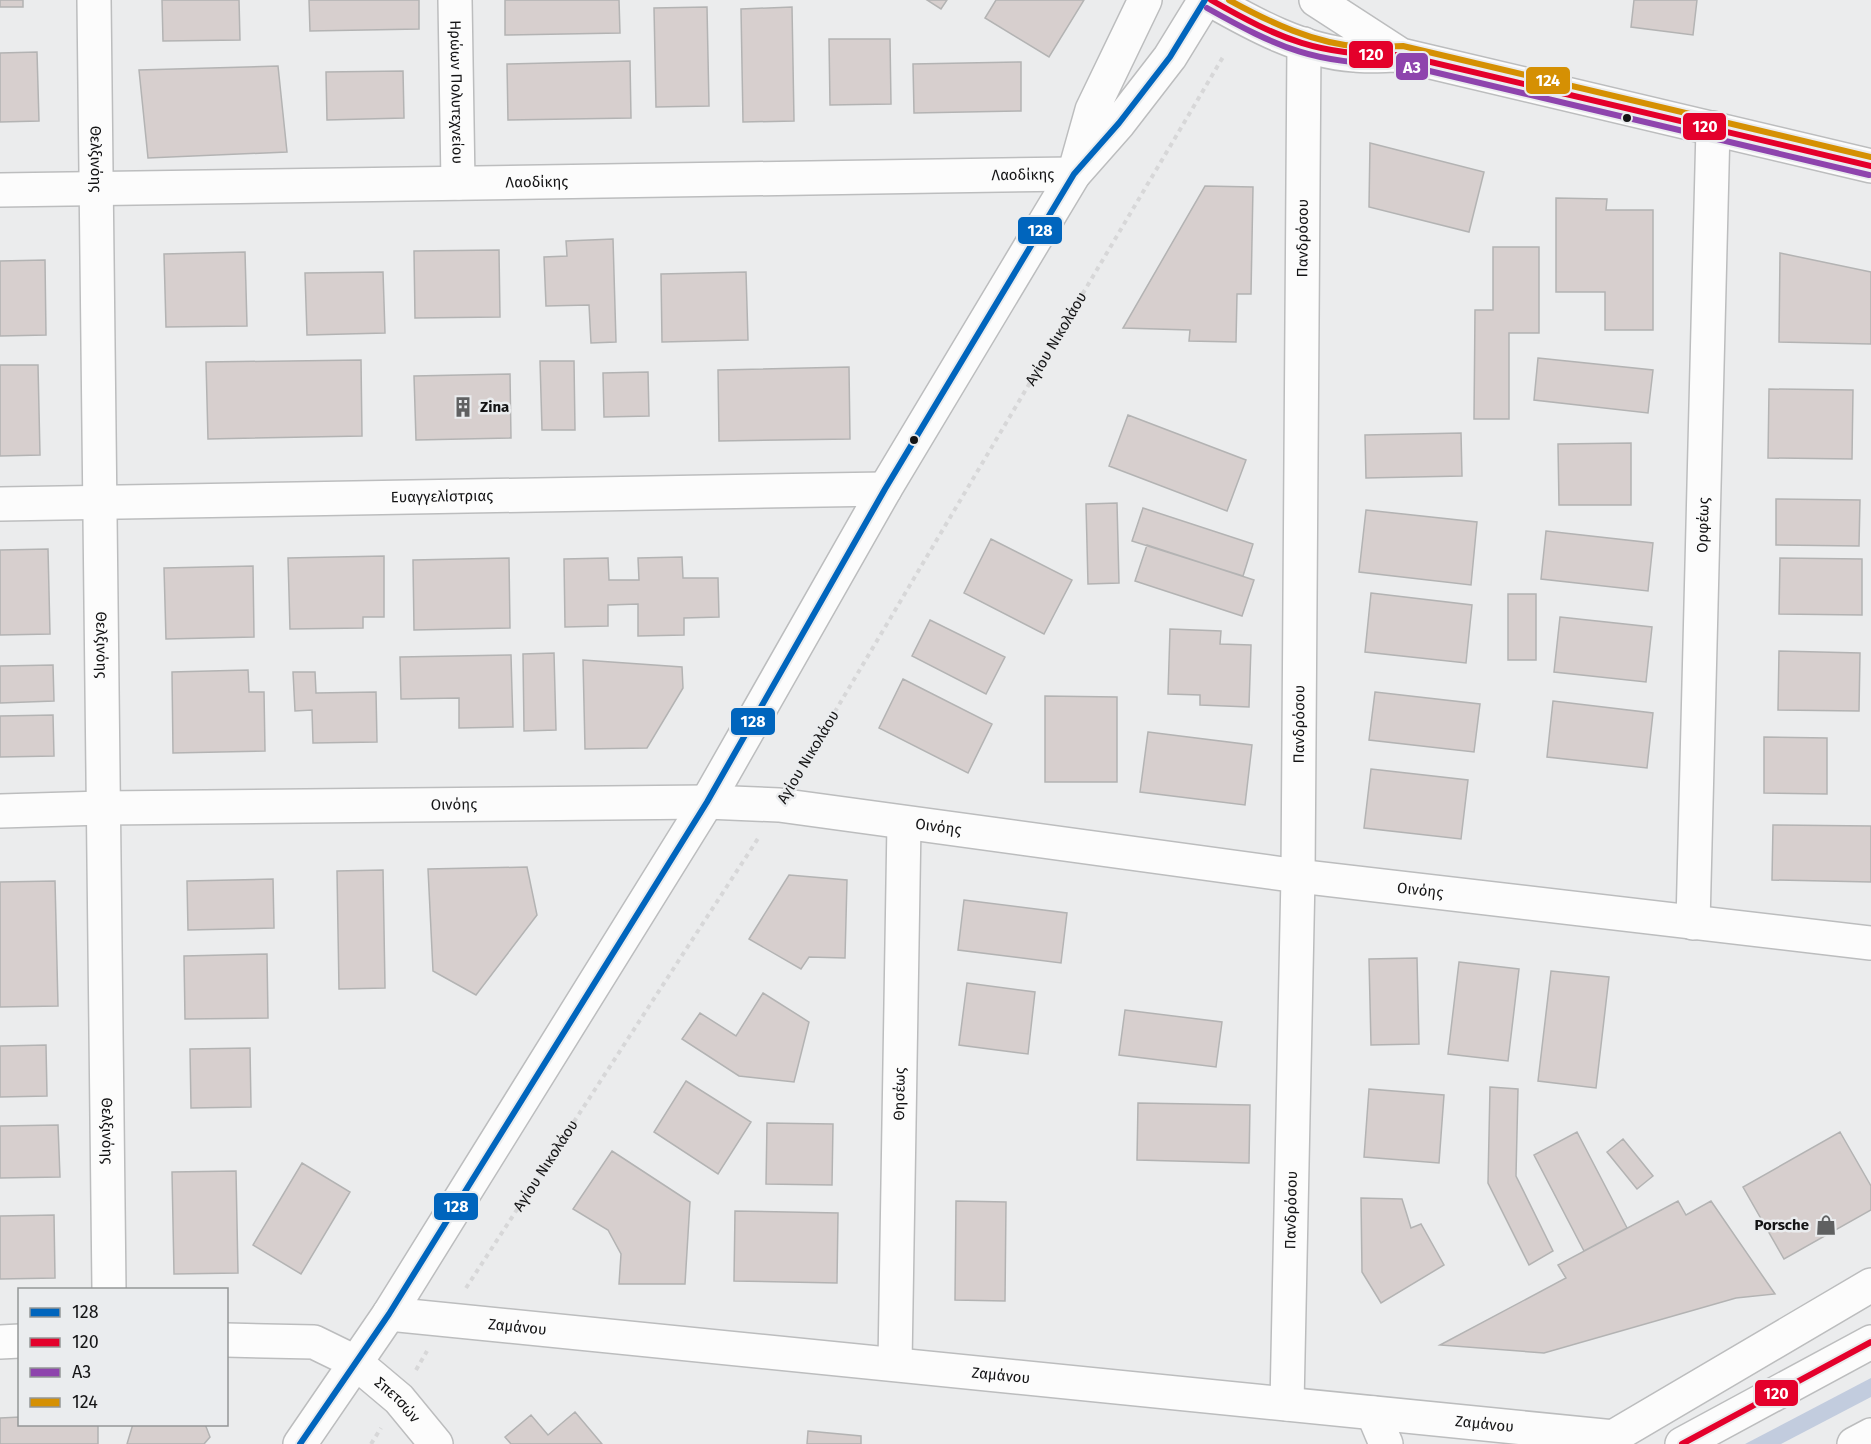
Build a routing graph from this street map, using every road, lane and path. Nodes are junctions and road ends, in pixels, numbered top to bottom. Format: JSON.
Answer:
{"nodes":[{"id":1,"x":94,"y":0,"type":"edge"},
{"id":2,"x":455,"y":0,"type":"edge"},
{"id":3,"x":1145,"y":0,"type":"edge"},
{"id":4,"x":1205,"y":0,"type":"edge"},
{"id":5,"x":1211,"y":0,"type":"edge"},
{"id":6,"x":1316,"y":0,"type":"edge"},
{"id":7,"x":1304,"y":44,"type":"junction"},
{"id":8,"x":1401,"y":55,"type":"junction"},
{"id":9,"x":1223,"y":57,"type":"dead end"},
{"id":10,"x":1713,"y":128,"type":"junction"},
{"id":11,"x":1871,"y":166,"type":"edge"},
{"id":12,"x":1074,"y":174,"type":"junction"},
{"id":13,"x":458,"y":183,"type":"junction"},
{"id":14,"x":96,"y":188,"type":"junction"},
{"id":15,"x":0,"y":190,"type":"edge"},
{"id":16,"x":885,"y":489,"type":"junction"},
{"id":17,"x":100,"y":502,"type":"junction"},
{"id":18,"x":0,"y":504,"type":"edge"},
{"id":19,"x":707,"y":802,"type":"junction"},
{"id":20,"x":779,"y":805,"type":"junction"},
{"id":21,"x":103,"y":808,"type":"junction"},
{"id":22,"x":0,"y":811,"type":"edge"},
{"id":23,"x":904,"y":823,"type":"junction"},
{"id":24,"x":1298,"y":876,"type":"junction"},
{"id":25,"x":1693,"y":923,"type":"junction"},
{"id":26,"x":1871,"y":943,"type":"edge"},
{"id":27,"x":1871,"y":1285,"type":"edge"},
{"id":28,"x":109,"y":1288,"type":"edge"},
{"id":29,"x":389,"y":1314,"type":"junction"},
{"id":30,"x":446,"y":1319,"type":"junction"},
{"id":31,"x":18,"y":1341,"type":"edge"},
{"id":32,"x":228,"y":1341,"type":"edge"},
{"id":33,"x":0,"y":1342,"type":"edge"},
{"id":34,"x":1871,"y":1342,"type":"edge"},
{"id":35,"x":355,"y":1362,"type":"junction"},
{"id":36,"x":895,"y":1364,"type":"junction"},
{"id":37,"x":399,"y":1399,"type":"junction"},
{"id":38,"x":1287,"y":1404,"type":"junction"},
{"id":39,"x":1373,"y":1413,"type":"junction"},
{"id":40,"x":1871,"y":1435,"type":"edge"},
{"id":41,"x":1607,"y":1441,"type":"edge"},
{"id":42,"x":300,"y":1444,"type":"edge"},
{"id":43,"x":371,"y":1444,"type":"edge"},
{"id":44,"x":436,"y":1444,"type":"edge"},
{"id":45,"x":1386,"y":1444,"type":"edge"},
{"id":46,"x":1682,"y":1444,"type":"edge"},
{"id":47,"x":1854,"y":1444,"type":"edge"}],
"edges":[{"from":1,"to":14,"type":"street","name":"Θελξινόης"},
{"from":2,"to":13,"type":"street","name":"Ηρώων Πολυτεχνείου"},
{"from":3,"to":12,"type":"street"},
{"from":4,"to":12,"type":"street"},
{"from":5,"to":7,"type":"street"},
{"from":6,"to":8,"type":"street"},
{"from":7,"to":8,"type":"street"},
{"from":7,"to":24,"type":"street","name":"Πανδρόσου"},
{"from":8,"to":10,"type":"street"},
{"from":9,"to":20,"type":"path","name":"Αγίου Νικολάου"},
{"from":10,"to":11,"type":"street"},
{"from":10,"to":25,"type":"street","name":"Ορφέως"},
{"from":12,"to":13,"type":"street","name":"Λαοδίκης"},
{"from":12,"to":16,"type":"street"},
{"from":13,"to":14,"type":"street","name":"Λαοδίκης"},
{"from":14,"to":15,"type":"street","name":"Λαοδίκης"},
{"from":14,"to":17,"type":"street","name":"Θελξινόης"},
{"from":16,"to":17,"type":"street","name":"Ευαγγελίστριας"},
{"from":16,"to":19,"type":"street"},
{"from":17,"to":18,"type":"street","name":"Ευαγγελίστριας"},
{"from":17,"to":21,"type":"street","name":"Θελξινόης"},
{"from":19,"to":20,"type":"street","name":"Οινόης"},
{"from":19,"to":21,"type":"street","name":"Οινόης"},
{"from":19,"to":29,"type":"street"},
{"from":20,"to":23,"type":"street","name":"Οινόης"},
{"from":20,"to":30,"type":"path","name":"Αγίου Νικολάου"},
{"from":21,"to":22,"type":"street","name":"Οινόης"},
{"from":21,"to":28,"type":"street","name":"Θελξινόης"},
{"from":23,"to":24,"type":"street","name":"Οινόης"},
{"from":23,"to":36,"type":"street","name":"Θησέως"},
{"from":24,"to":25,"type":"street","name":"Οινόης"},
{"from":24,"to":38,"type":"street","name":"Πανδρόσου"},
{"from":25,"to":26,"type":"street","name":"Οινόης"},
{"from":27,"to":41,"type":"street"},
{"from":29,"to":30,"type":"street","name":"Ζαμάνου"},
{"from":29,"to":35,"type":"street"},
{"from":30,"to":36,"type":"street","name":"Ζαμάνου"},
{"from":30,"to":37,"type":"path","name":"Αγίου Νικολάου"},
{"from":31,"to":33,"type":"street"},
{"from":32,"to":35,"type":"street"},
{"from":34,"to":46,"type":"street"},
{"from":35,"to":37,"type":"street","name":"Σπετσών"},
{"from":35,"to":42,"type":"street"},
{"from":36,"to":38,"type":"street","name":"Ζαμάνου"},
{"from":37,"to":43,"type":"path","name":"Αγίου Νικολάου"},
{"from":37,"to":44,"type":"street","name":"Σπετσών"},
{"from":38,"to":39,"type":"street","name":"Ζαμάνου"},
{"from":39,"to":41,"type":"street","name":"Ζαμάνου"},
{"from":39,"to":45,"type":"street"},
{"from":40,"to":47,"type":"street"}]}
